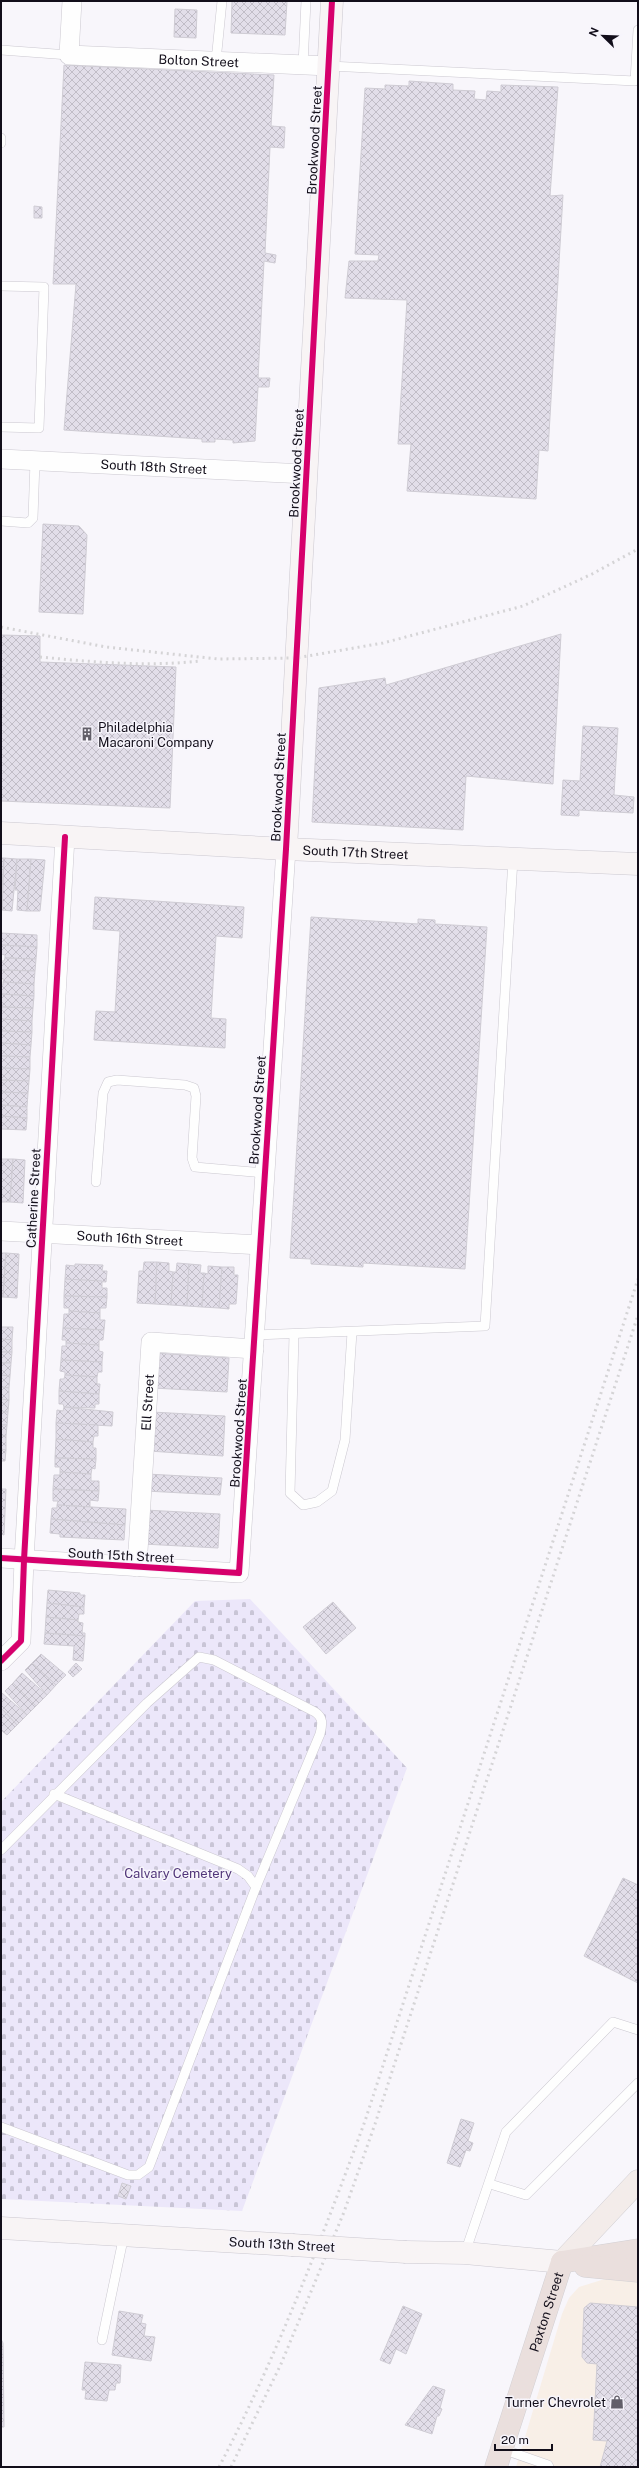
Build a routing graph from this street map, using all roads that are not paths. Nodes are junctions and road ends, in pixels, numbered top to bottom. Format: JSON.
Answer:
{"nodes":[{"id":1,"x":72,"y":1,"type":"edge"},
{"id":2,"x":222,"y":1,"type":"edge"},
{"id":3,"x":306,"y":1,"type":"edge"},
{"id":4,"x":332,"y":1,"type":"edge"},
{"id":5,"x":638,"y":30,"type":"edge"},
{"id":6,"x":1,"y":50,"type":"edge"},
{"id":7,"x":69,"y":55,"type":"junction"},
{"id":8,"x":216,"y":61,"type":"junction"},
{"id":9,"x":303,"y":65,"type":"junction"},
{"id":10,"x":329,"y":66,"type":"junction"},
{"id":11,"x":1,"y":138,"type":"edge"},
{"id":12,"x":1,"y":143,"type":"edge"},
{"id":13,"x":1,"y":286,"type":"edge"},
{"id":14,"x":1,"y":427,"type":"edge"},
{"id":15,"x":1,"y":459,"type":"edge"},
{"id":16,"x":35,"y":461,"type":"junction"},
{"id":17,"x":306,"y":474,"type":"junction"},
{"id":18,"x":1,"y":521,"type":"edge"},
{"id":19,"x":1,"y":833,"type":"edge"},
{"id":20,"x":64,"y":837,"type":"junction"},
{"id":21,"x":286,"y":849,"type":"junction"},
{"id":22,"x":513,"y":859,"type":"junction"},
{"id":23,"x":638,"y":864,"type":"edge"},
{"id":24,"x":264,"y":1173,"type":"junction"},
{"id":25,"x":96,"y":1182,"type":"dead end"},
{"id":26,"x":1,"y":1231,"type":"edge"},
{"id":27,"x":42,"y":1233,"type":"junction"},
{"id":28,"x":259,"y":1245,"type":"junction"},
{"id":29,"x":352,"y":1332,"type":"junction"},
{"id":30,"x":294,"y":1334,"type":"junction"},
{"id":31,"x":255,"y":1342,"type":"junction"},
{"id":32,"x":1,"y":1558,"type":"edge"},
{"id":33,"x":24,"y":1560,"type":"junction"},
{"id":34,"x":137,"y":1567,"type":"junction"},
{"id":35,"x":239,"y":1573,"type":"joint"},
{"id":36,"x":1,"y":1661,"type":"edge"},
{"id":37,"x":54,"y":1794,"type":"junction"},
{"id":38,"x":1,"y":1850,"type":"edge"},
{"id":39,"x":256,"y":1887,"type":"junction"},
{"id":40,"x":638,"y":2030,"type":"edge"},
{"id":41,"x":638,"y":2083,"type":"edge"},
{"id":42,"x":1,"y":2126,"type":"edge"},
{"id":43,"x":638,"y":2181,"type":"edge"},
{"id":44,"x":490,"y":2184,"type":"junction"},
{"id":45,"x":1,"y":2228,"type":"edge"},
{"id":46,"x":124,"y":2235,"type":"junction"},
{"id":47,"x":638,"y":2250,"type":"edge"},
{"id":48,"x":465,"y":2253,"type":"junction"},
{"id":49,"x":562,"y":2262,"type":"junction"},
{"id":50,"x":638,"y":2271,"type":"edge"},
{"id":51,"x":102,"y":2340,"type":"dead end"},
{"id":52,"x":498,"y":2458,"type":"edge"},
{"id":53,"x":549,"y":2467,"type":"edge"}],
"edges":[{"from":1,"to":7,"type":"street"},
{"from":2,"to":8,"type":"lane"},
{"from":3,"to":9,"type":"lane"},
{"from":4,"to":10,"type":"main road","name":"Brookwood Street"},
{"from":5,"to":10,"type":"lane"},
{"from":6,"to":7,"type":"lane"},
{"from":7,"to":8,"type":"street","name":"Bolton Street"},
{"from":8,"to":9,"type":"street","name":"Bolton Street"},
{"from":9,"to":10,"type":"street","name":"Bolton Street"},
{"from":10,"to":17,"type":"main road","name":"Brookwood Street"},
{"from":11,"to":12,"type":"lane"},
{"from":13,"to":14,"type":"lane"},
{"from":15,"to":16,"type":"street","name":"South 18th Street"},
{"from":16,"to":17,"type":"street","name":"South 18th Street"},
{"from":16,"to":18,"type":"lane"},
{"from":17,"to":21,"type":"main road","name":"Brookwood Street"},
{"from":19,"to":20,"type":"main road","name":"South 17th Street"},
{"from":20,"to":21,"type":"main road","name":"South 17th Street"},
{"from":20,"to":27,"type":"street","name":"Catherine Street"},
{"from":21,"to":22,"type":"main road","name":"South 17th Street"},
{"from":21,"to":24,"type":"street","name":"Brookwood Street"},
{"from":22,"to":23,"type":"main road","name":"South 17th Street"},
{"from":22,"to":29,"type":"lane"},
{"from":24,"to":25,"type":"lane"},
{"from":24,"to":28,"type":"street","name":"Brookwood Street"},
{"from":26,"to":27,"type":"street","name":"South 16th Street"},
{"from":27,"to":28,"type":"street","name":"South 16th Street"},
{"from":27,"to":33,"type":"street","name":"Catherine Street"},
{"from":28,"to":31,"type":"street","name":"Brookwood Street"},
{"from":29,"to":30,"type":"lane"},
{"from":29,"to":30,"type":"lane"},
{"from":30,"to":31,"type":"lane"},
{"from":31,"to":34,"type":"street","name":"Ell Street"},
{"from":31,"to":35,"type":"street","name":"Brookwood Street"},
{"from":32,"to":33,"type":"street","name":"South 15th Street"},
{"from":33,"to":34,"type":"street","name":"South 15th Street"},
{"from":33,"to":36,"type":"street","name":"Catherine Street"},
{"from":34,"to":35,"type":"street","name":"South 15th Street"},
{"from":37,"to":38,"type":"lane"},
{"from":37,"to":39,"type":"lane"},
{"from":37,"to":39,"type":"lane"},
{"from":39,"to":42,"type":"lane"},
{"from":40,"to":44,"type":"lane"},
{"from":41,"to":44,"type":"lane"},
{"from":43,"to":49,"type":"main road","name":"Paxton Street"},
{"from":44,"to":48,"type":"lane"},
{"from":45,"to":46,"type":"main road","name":"South 13th Street"},
{"from":46,"to":48,"type":"main road","name":"South 13th Street","bridge":true},
{"from":46,"to":51,"type":"lane"},
{"from":47,"to":49,"type":"highway","name":"South 13th Street"},
{"from":48,"to":49,"type":"main road","name":"South 13th Street"},
{"from":49,"to":50,"type":"highway","name":"South 13th Street"},
{"from":49,"to":52,"type":"highway","name":"Paxton Street"},
{"from":52,"to":53,"type":"lane"}]}
